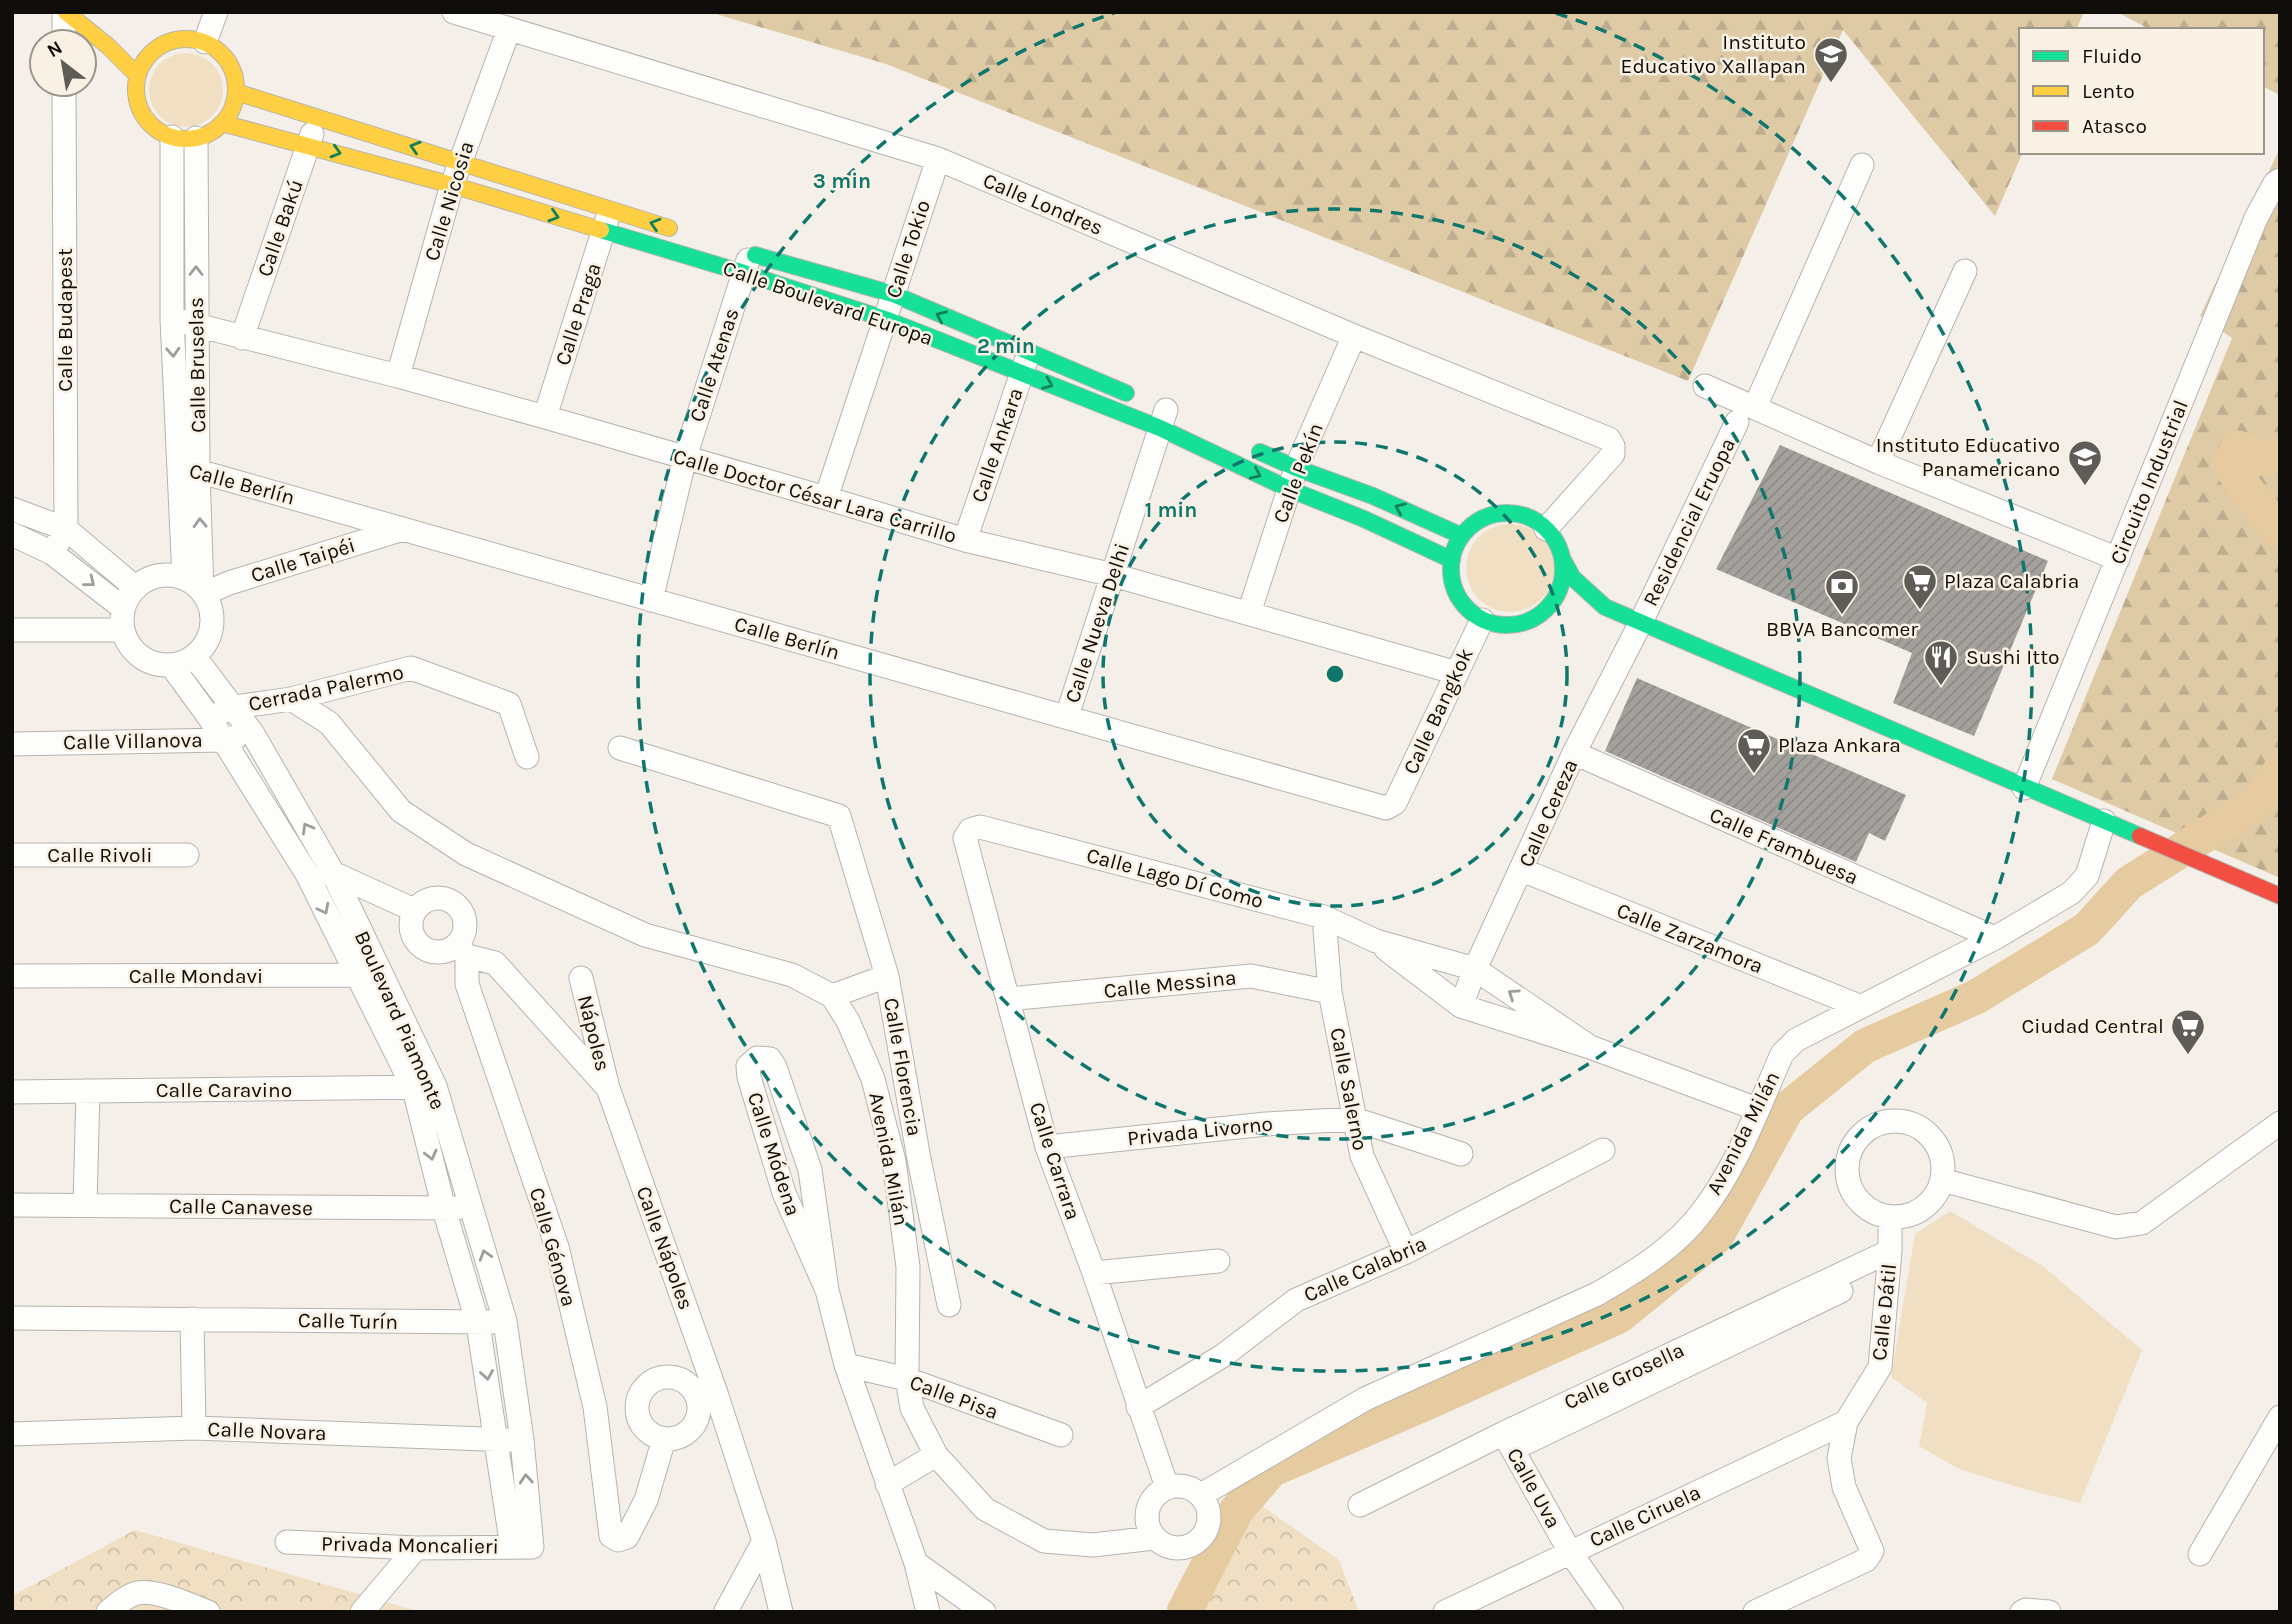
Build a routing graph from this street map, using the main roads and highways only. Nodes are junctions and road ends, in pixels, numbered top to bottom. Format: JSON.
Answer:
{"nodes":[{"id":1,"x":65,"y":12,"type":"edge"},
{"id":2,"x":141,"y":68,"type":"junction"},
{"id":3,"x":236,"y":92,"type":"junction"},
{"id":4,"x":222,"y":123,"type":"junction"},
{"id":5,"x":607,"y":221,"type":"junction"},
{"id":6,"x":687,"y":234,"type":"dead end"},
{"id":7,"x":744,"y":259,"type":"junction"},
{"id":8,"x":1160,"y":412,"type":"junction"},
{"id":9,"x":1249,"y":447,"type":"dead end"},
{"id":10,"x":1293,"y":479,"type":"junction"},
{"id":11,"x":1373,"y":496,"type":"junction"},
{"id":12,"x":1364,"y":519,"type":"junction"},
{"id":13,"x":1462,"y":536,"type":"junction"},
{"id":14,"x":1562,"y":558,"type":"junction"},
{"id":15,"x":1452,"y":560,"type":"junction"},
{"id":16,"x":1584,"y":607,"type":"dead end"},
{"id":17,"x":1605,"y":607,"type":"junction"},
{"id":18,"x":2280,"y":896,"type":"edge"}],
"edges":[{"from":1,"to":2,"type":"main road"},
{"from":2,"to":3,"type":"main road"},
{"from":2,"to":4,"type":"main road"},
{"from":3,"to":4,"type":"main road"},
{"from":5,"to":3,"type":"main road","name":"Calle Boulevard Europa","one_way":true},
{"from":4,"to":5,"type":"main road","name":"Calle Boulevard Europa","one_way":true},
{"from":6,"to":5,"type":"main road","name":"Calle Boulevard Europa","one_way":true},
{"from":5,"to":7,"type":"main road","name":"Calle Boulevard Europa"},
{"from":7,"to":8,"type":"main road","name":"Calle Boulevard Europa","one_way":true},
{"from":8,"to":7,"type":"main road","name":"Calle Boulevard Europa","one_way":true},
{"from":8,"to":10,"type":"main road","name":"Calle Boulevard Europa","one_way":true},
{"from":9,"to":10,"type":"main road","name":"Calle Boulevard Europa"},
{"from":10,"to":11,"type":"main road","name":"Calle Boulevard Europa"},
{"from":10,"to":12,"type":"main road","name":"Calle Boulevard Europa"},
{"from":11,"to":12,"type":"main road"},
{"from":13,"to":11,"type":"main road","name":"Calle Boulevard Europa","one_way":true},
{"from":12,"to":15,"type":"main road","name":"Calle Boulevard Europa"},
{"from":13,"to":14,"type":"main road"},
{"from":13,"to":15,"type":"main road"},
{"from":14,"to":15,"type":"main road"},
{"from":14,"to":17,"type":"main road"},
{"from":16,"to":17,"type":"main road"},
{"from":17,"to":18,"type":"main road"}]}
